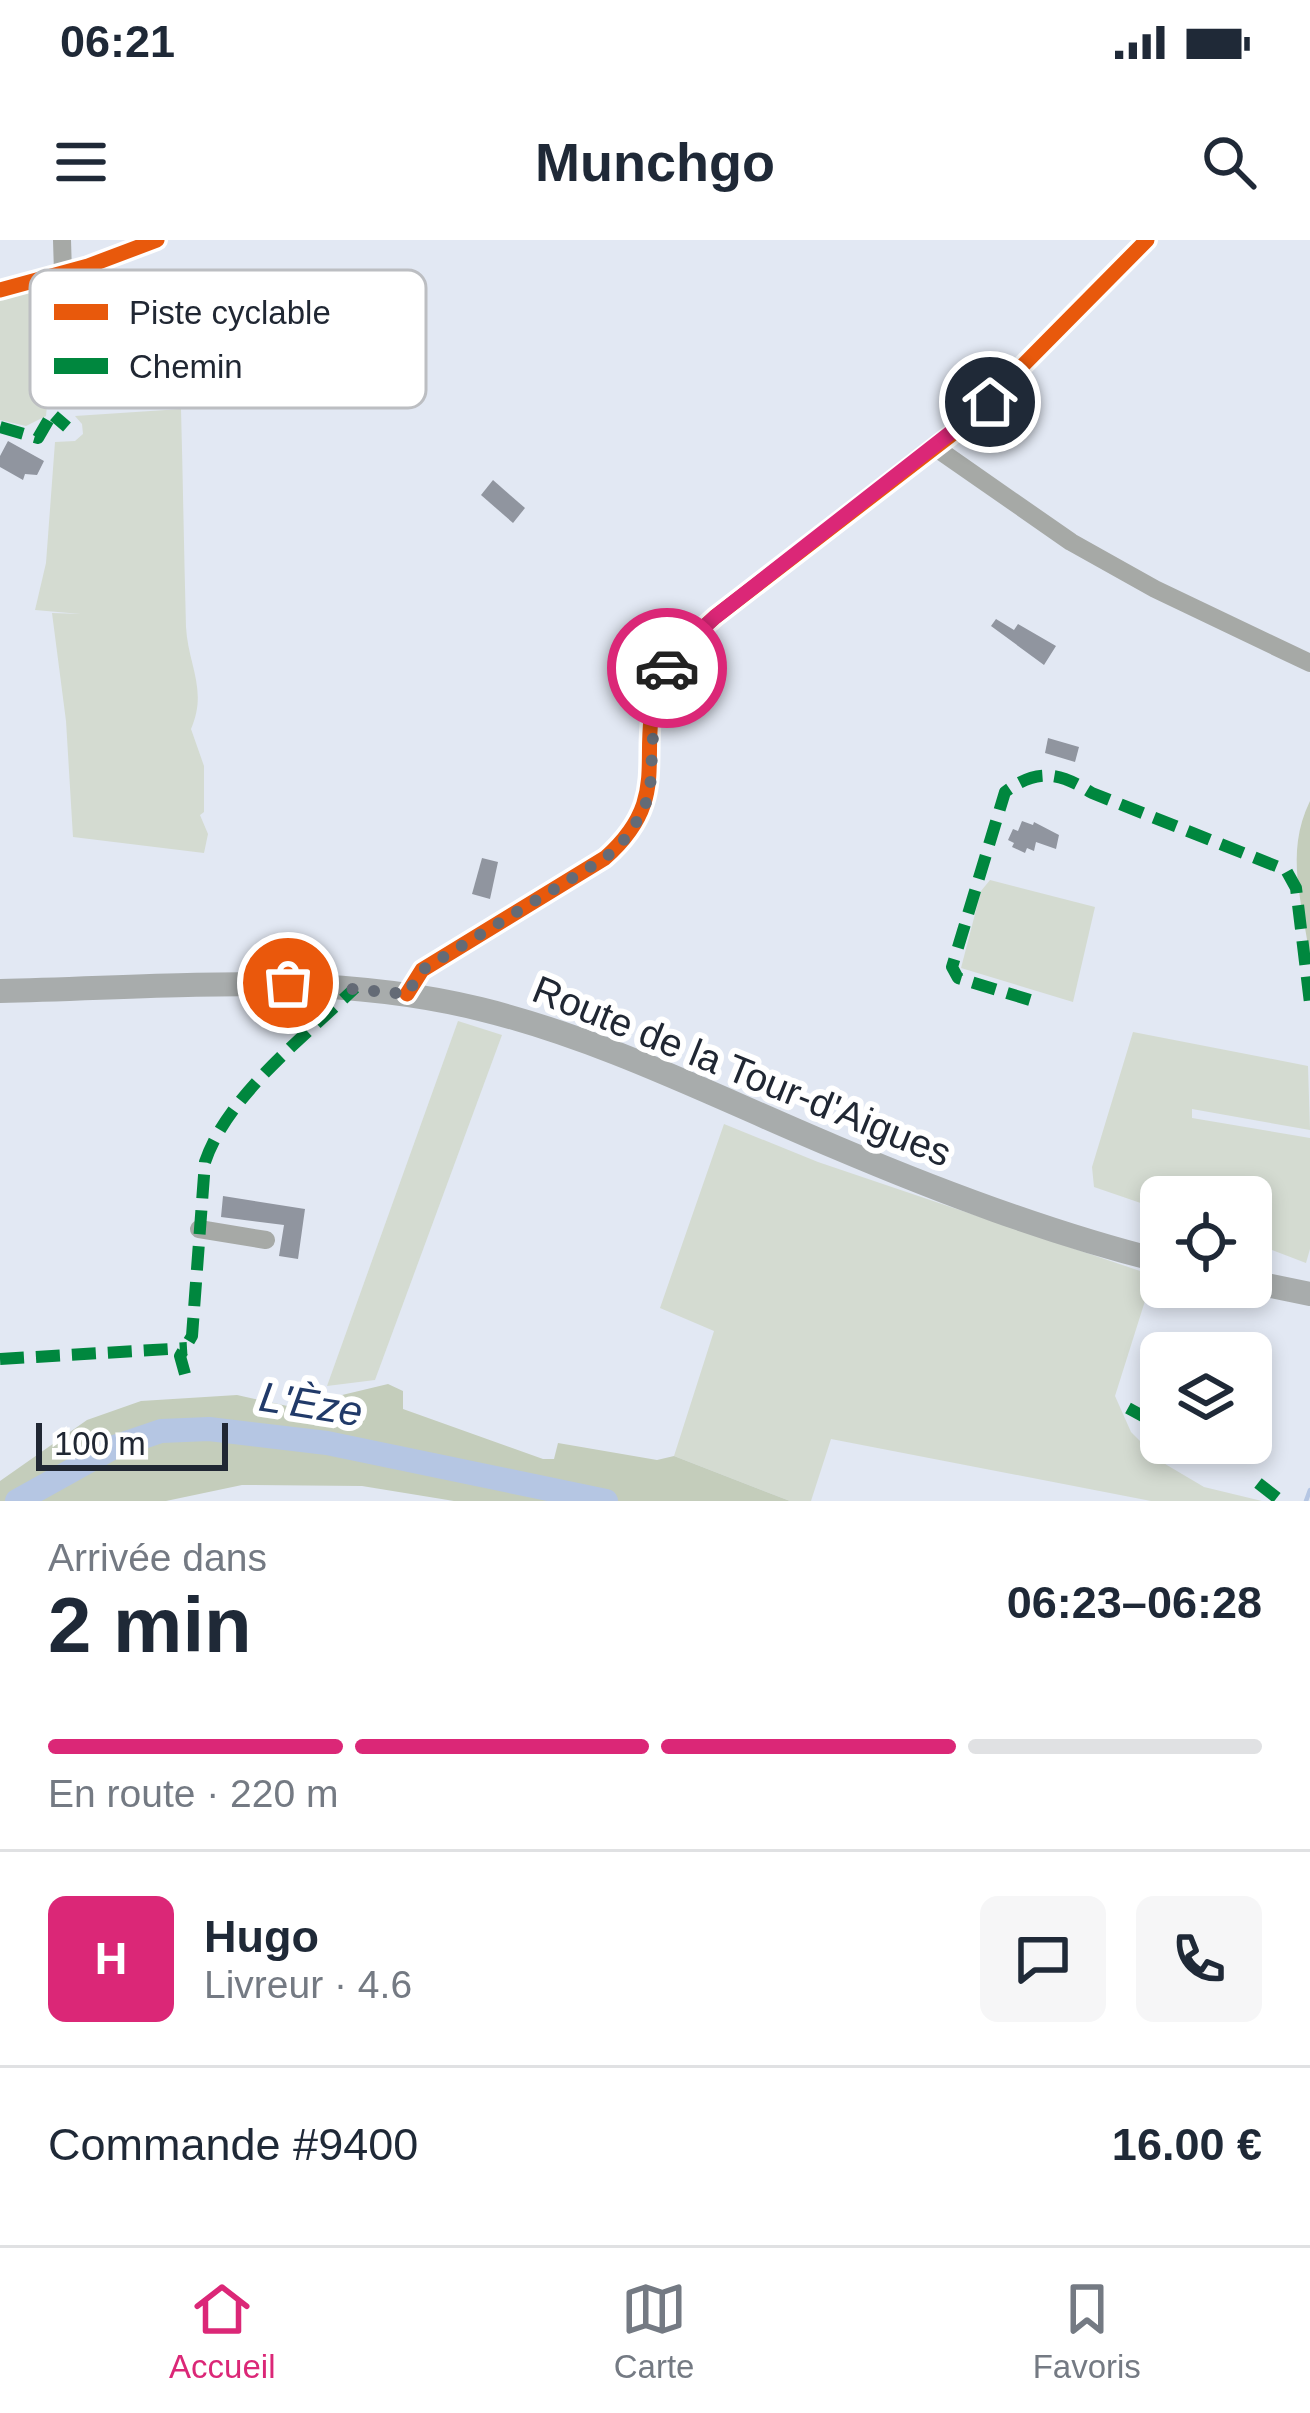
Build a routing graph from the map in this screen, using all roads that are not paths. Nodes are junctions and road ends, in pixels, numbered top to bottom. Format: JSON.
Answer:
{"nodes":[{"id":1,"x":157,"y":240,"type":"edge"},
{"id":2,"x":1147,"y":240,"type":"edge"},
{"id":3,"x":71,"y":270,"type":"edge"},
{"id":4,"x":30,"y":282,"type":"edge"},
{"id":5,"x":0,"y":290,"type":"edge"},
{"id":6,"x":936,"y":448,"type":"junction"},
{"id":7,"x":1310,"y":663,"type":"edge"},
{"id":8,"x":0,"y":992,"type":"edge"},
{"id":9,"x":407,"y":994,"type":"junction"},
{"id":10,"x":199,"y":1229,"type":"dead end"},
{"id":11,"x":266,"y":1240,"type":"dead end"},
{"id":12,"x":1140,"y":1255,"type":"edge"},
{"id":13,"x":1272,"y":1286,"type":"edge"},
{"id":14,"x":1310,"y":1294,"type":"edge"}],
"edges":[{"from":1,"to":3,"type":"street"},
{"from":2,"to":6,"type":"street"},
{"from":4,"to":5,"type":"street"},
{"from":6,"to":7,"type":"street"},
{"from":6,"to":9,"type":"street"},
{"from":8,"to":9,"type":"main road","name":"Route de la Tour-d'Aigues"},
{"from":9,"to":12,"type":"main road","name":"Route de la Tour-d'Aigues"},
{"from":10,"to":11,"type":"street"},
{"from":13,"to":14,"type":"main road"}]}
